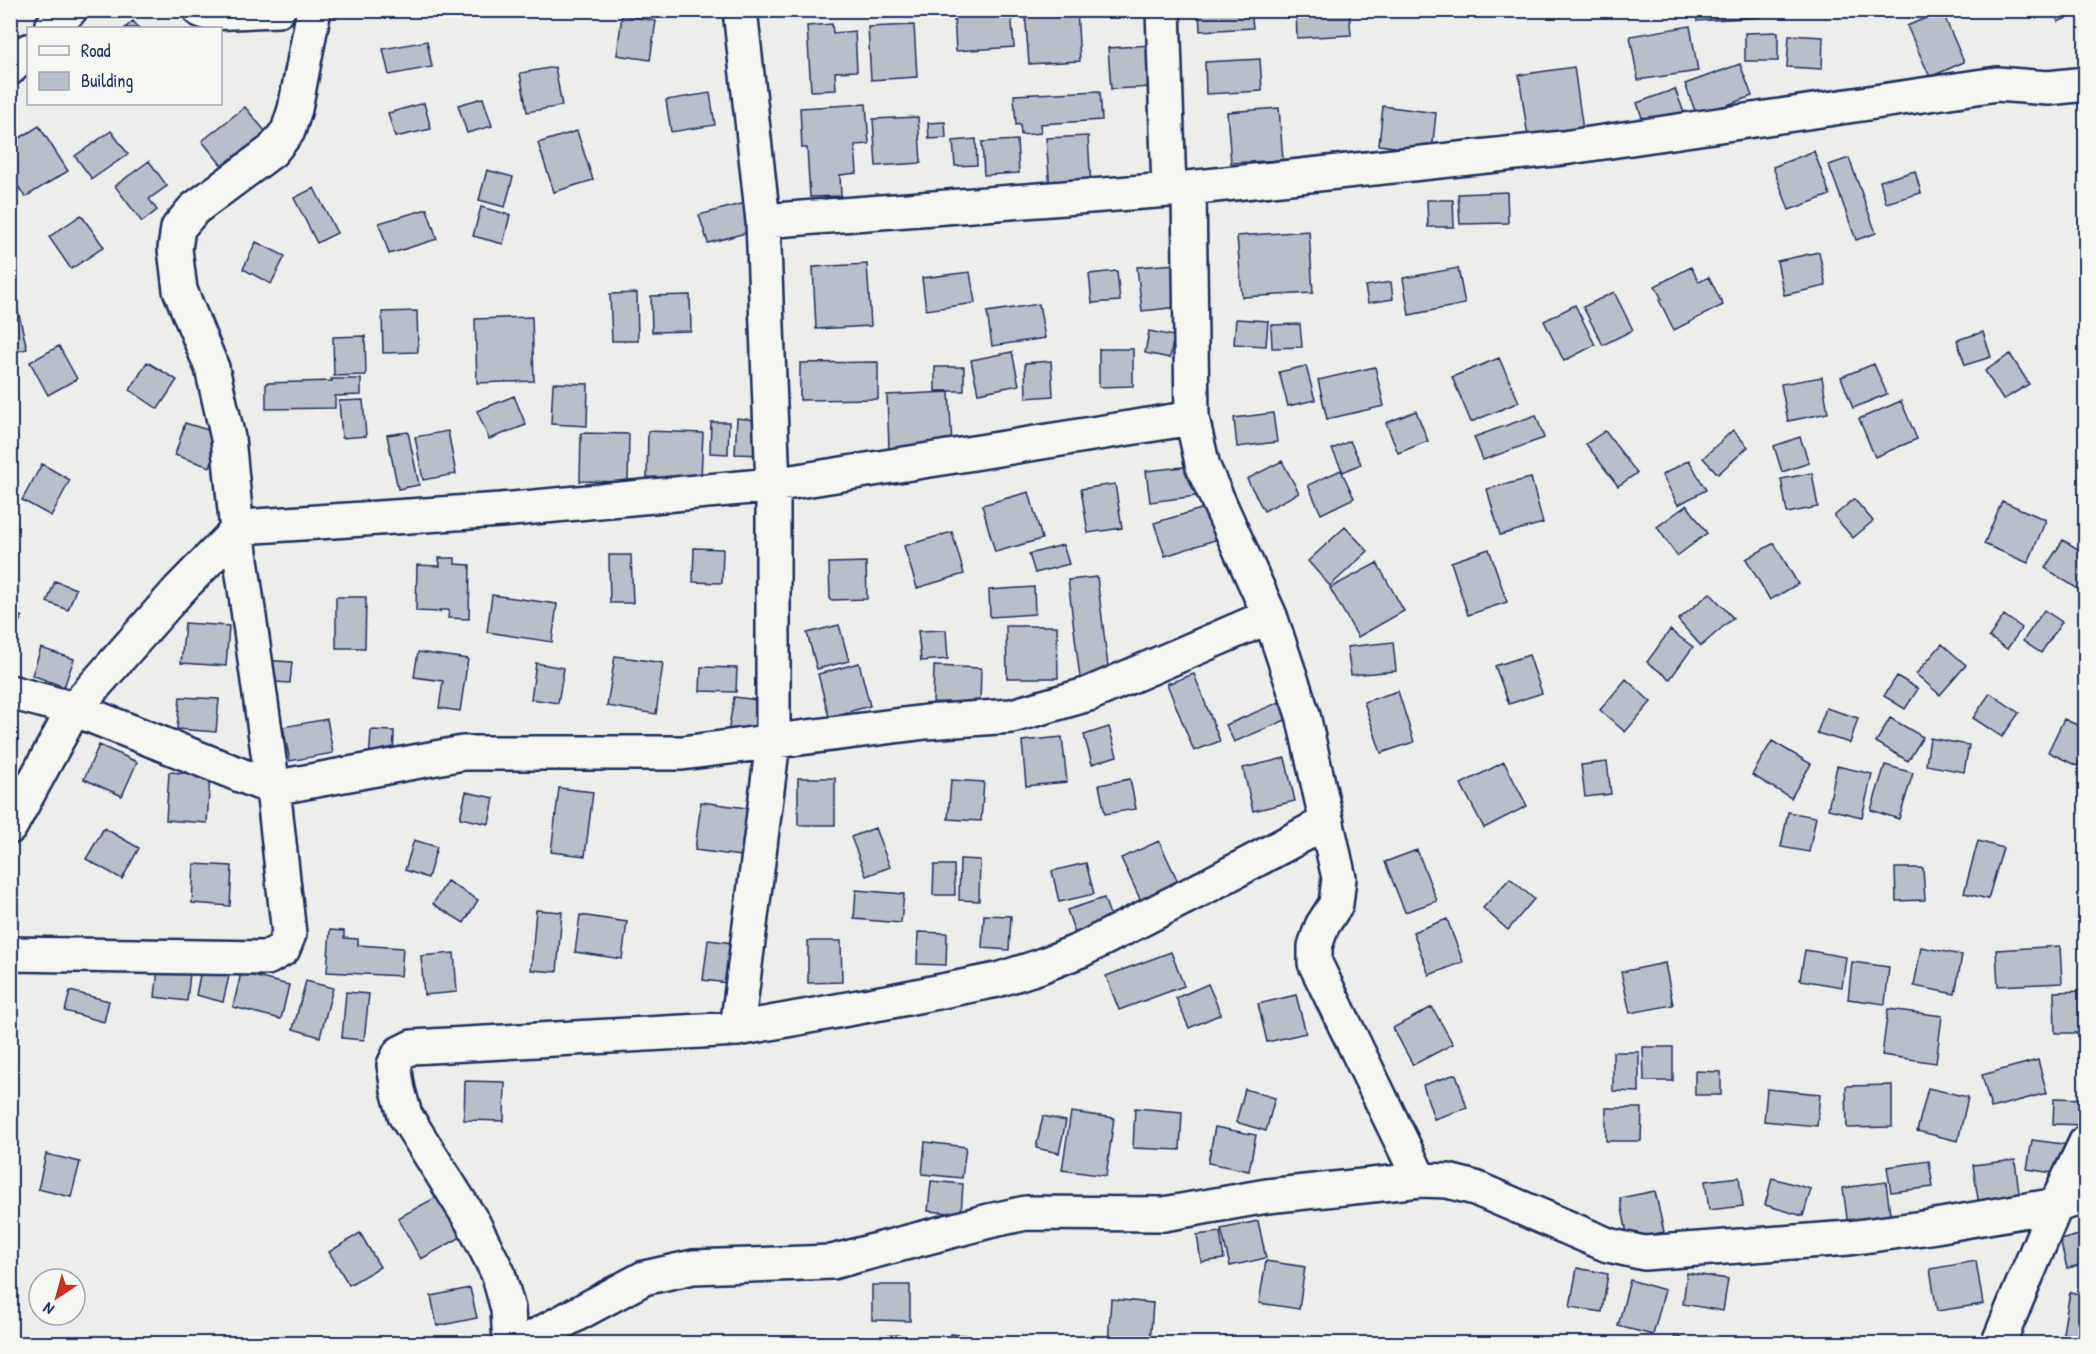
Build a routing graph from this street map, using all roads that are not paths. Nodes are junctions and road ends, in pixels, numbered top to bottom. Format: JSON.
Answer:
{"nodes":[{"id":1,"x":70,"y":10,"type":"edge"},
{"id":2,"x":200,"y":10,"type":"edge"},
{"id":3,"x":278,"y":10,"type":"edge"},
{"id":4,"x":314,"y":10,"type":"edge"},
{"id":5,"x":741,"y":10,"type":"edge"},
{"id":6,"x":1163,"y":10,"type":"edge"},
{"id":7,"x":52,"y":27,"type":"edge"},
{"id":8,"x":27,"y":52,"type":"edge"},
{"id":9,"x":10,"y":68,"type":"edge"},
{"id":10,"x":2085,"y":84,"type":"edge"},
{"id":11,"x":1179,"y":189,"type":"junction"},
{"id":12,"x":763,"y":221,"type":"junction"},
{"id":13,"x":1192,"y":418,"type":"junction"},
{"id":14,"x":773,"y":485,"type":"junction"},
{"id":15,"x":237,"y":531,"type":"junction"},
{"id":16,"x":1270,"y":616,"type":"junction"},
{"id":17,"x":10,"y":692,"type":"edge"},
{"id":18,"x":74,"y":709,"type":"junction"},
{"id":19,"x":773,"y":742,"type":"junction"},
{"id":20,"x":273,"y":788,"type":"junction"},
{"id":21,"x":1327,"y":822,"type":"junction"},
{"id":22,"x":10,"y":827,"type":"edge"},
{"id":23,"x":10,"y":954,"type":"edge"},
{"id":24,"x":737,"y":1029,"type":"junction"},
{"id":25,"x":2085,"y":1142,"type":"edge"},
{"id":26,"x":1420,"y":1180,"type":"junction"},
{"id":27,"x":2071,"y":1201,"type":"edge"},
{"id":28,"x":510,"y":1344,"type":"edge"},
{"id":29,"x":521,"y":1344,"type":"edge"},
{"id":30,"x":1998,"y":1344,"type":"edge"}],
"edges":[{"from":1,"to":7,"type":"street"},
{"from":2,"to":3,"type":"street"},
{"from":4,"to":15,"type":"street"},
{"from":5,"to":12,"type":"street"},
{"from":6,"to":11,"type":"street"},
{"from":8,"to":9,"type":"street"},
{"from":10,"to":11,"type":"street"},
{"from":11,"to":12,"type":"street"},
{"from":11,"to":13,"type":"street"},
{"from":12,"to":14,"type":"street"},
{"from":13,"to":14,"type":"street"},
{"from":13,"to":16,"type":"street"},
{"from":14,"to":15,"type":"street"},
{"from":14,"to":19,"type":"street"},
{"from":15,"to":18,"type":"street"},
{"from":15,"to":20,"type":"street"},
{"from":16,"to":19,"type":"street"},
{"from":16,"to":21,"type":"street"},
{"from":17,"to":18,"type":"street"},
{"from":18,"to":20,"type":"street"},
{"from":18,"to":22,"type":"street"},
{"from":19,"to":20,"type":"street"},
{"from":19,"to":24,"type":"street"},
{"from":20,"to":23,"type":"street"},
{"from":21,"to":24,"type":"street"},
{"from":21,"to":26,"type":"street"},
{"from":24,"to":28,"type":"street"},
{"from":25,"to":27,"type":"street"},
{"from":26,"to":27,"type":"street"},
{"from":26,"to":29,"type":"street"},
{"from":27,"to":30,"type":"street"}]}
